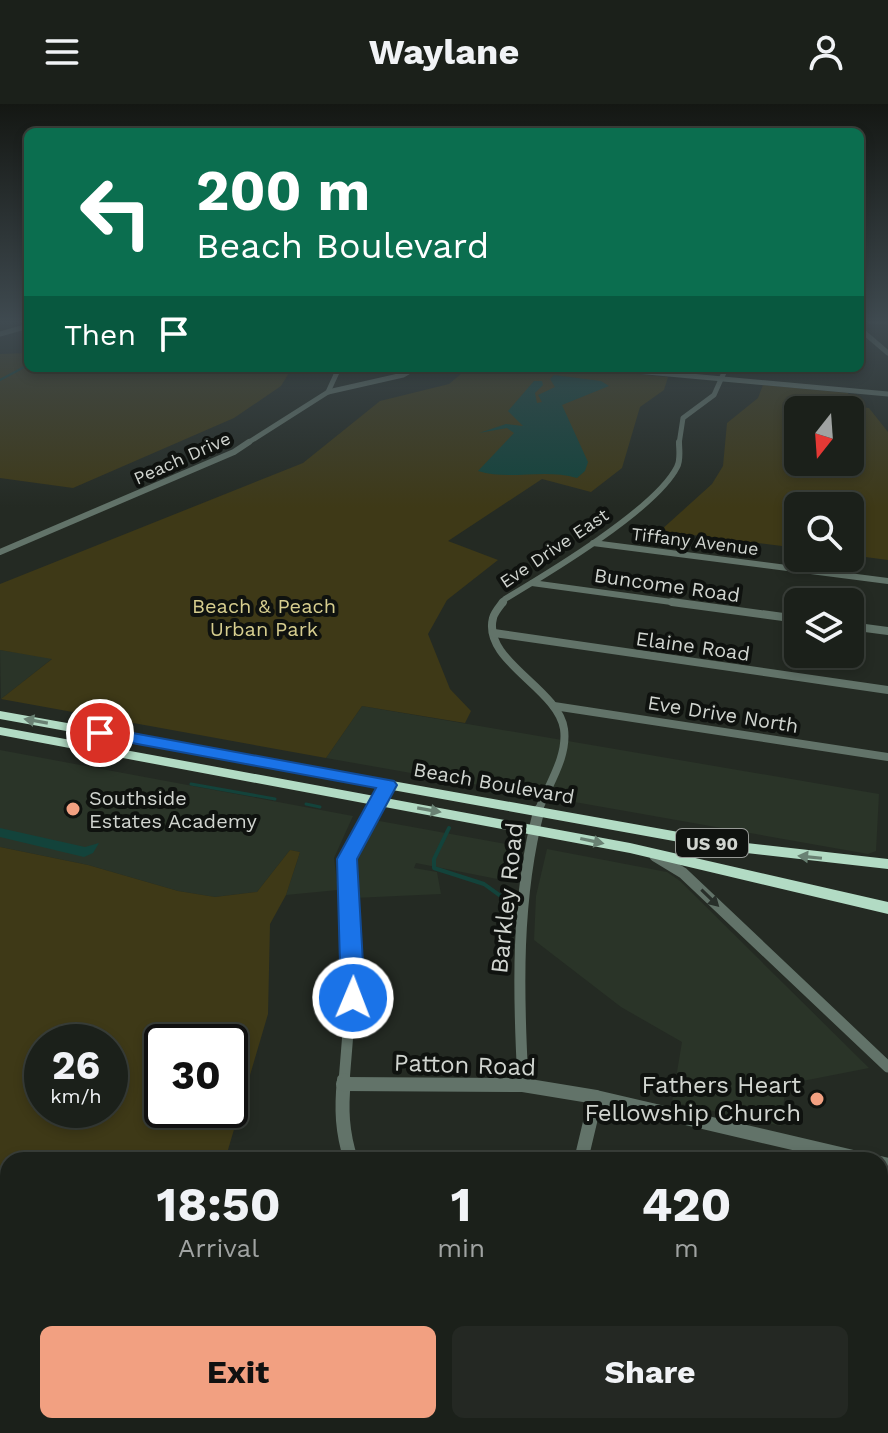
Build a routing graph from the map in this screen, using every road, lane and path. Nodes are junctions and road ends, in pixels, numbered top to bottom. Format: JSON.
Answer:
{"nodes":[{"id":1,"x":332,"y":383,"type":"edge"},
{"id":2,"x":368,"y":383,"type":"edge"},
{"id":3,"x":721,"y":383,"type":"edge"},
{"id":4,"x":767,"y":383,"type":"edge"},
{"id":5,"x":328,"y":392,"type":"junction"},
{"id":6,"x":888,"y":394,"type":"edge"},
{"id":7,"x":593,"y":543,"type":"junction"},
{"id":8,"x":0,"y":552,"type":"edge"},
{"id":9,"x":888,"y":581,"type":"edge"},
{"id":10,"x":531,"y":583,"type":"junction"},
{"id":11,"x":784,"y":617,"type":"edge"},
{"id":12,"x":864,"y":628,"type":"edge"},
{"id":13,"x":888,"y":631,"type":"edge"},
{"id":14,"x":494,"y":633,"type":"junction"},
{"id":15,"x":888,"y":690,"type":"edge"},
{"id":16,"x":554,"y":706,"type":"junction"},
{"id":17,"x":0,"y":715,"type":"edge"},
{"id":18,"x":72,"y":728,"type":"junction"},
{"id":19,"x":0,"y":731,"type":"edge"},
{"id":20,"x":58,"y":742,"type":"junction"},
{"id":21,"x":888,"y":757,"type":"edge"},
{"id":22,"x":888,"y":768,"type":"edge"},
{"id":23,"x":388,"y":785,"type":"junction"},
{"id":24,"x":378,"y":801,"type":"junction"},
{"id":25,"x":538,"y":811,"type":"junction"},
{"id":26,"x":536,"y":830,"type":"junction"},
{"id":27,"x":649,"y":852,"type":"junction"},
{"id":28,"x":888,"y":864,"type":"edge"},
{"id":29,"x":888,"y":908,"type":"edge"},
{"id":30,"x":888,"y":1057,"type":"edge"},
{"id":31,"x":888,"y":1067,"type":"edge"},
{"id":32,"x":343,"y":1084,"type":"junction"},
{"id":33,"x":523,"y":1085,"type":"junction"},
{"id":34,"x":596,"y":1097,"type":"junction"},
{"id":35,"x":349,"y":1152,"type":"edge"},
{"id":36,"x":583,"y":1152,"type":"edge"},
{"id":37,"x":832,"y":1152,"type":"edge"}],
"edges":[{"from":1,"to":5,"type":"street"},
{"from":2,"to":5,"type":"street","name":"Peach Drive"},
{"from":3,"to":7,"type":"street","name":"Eve Drive East"},
{"from":4,"to":6,"type":"street"},
{"from":5,"to":8,"type":"street","name":"Peach Drive"},
{"from":7,"to":9,"type":"street","name":"Tiffany Avenue"},
{"from":7,"to":10,"type":"street","name":"Eve Drive East"},
{"from":10,"to":11,"type":"street","name":"Buncome Road"},
{"from":10,"to":14,"type":"street","name":"Eve Drive East"},
{"from":12,"to":13,"type":"street"},
{"from":14,"to":15,"type":"street","name":"Elaine Road"},
{"from":14,"to":16,"type":"street"},
{"from":16,"to":21,"type":"street","name":"Eve Drive North"},
{"from":16,"to":25,"type":"street"},
{"from":18,"to":17,"type":"highway","name":"Beach Boulevard","number":"US 90","one_way":true},
{"from":18,"to":20,"type":"street"},
{"from":18,"to":23,"type":"highway","name":"Beach Boulevard","number":"US 90"},
{"from":19,"to":20,"type":"highway","number":"US 90"},
{"from":20,"to":24,"type":"highway","number":"US 90"},
{"from":21,"to":22,"type":"street"},
{"from":23,"to":24,"type":"street"},
{"from":23,"to":25,"type":"highway","name":"Beach Boulevard","number":"US 90"},
{"from":24,"to":26,"type":"highway","number":"US 90","one_way":true},
{"from":24,"to":32,"type":"street"},
{"from":25,"to":26,"type":"street","name":"Barkley Road"},
{"from":28,"to":25,"type":"highway","name":"Beach Boulevard","number":"US 90","one_way":true},
{"from":26,"to":27,"type":"highway","number":"US 90","one_way":true},
{"from":26,"to":33,"type":"street","name":"Barkley Road"},
{"from":27,"to":29,"type":"highway","number":"US 90"},
{"from":27,"to":31,"type":"street","one_way":true},
{"from":30,"to":31,"type":"street"},
{"from":32,"to":33,"type":"street","name":"Patton Road"},
{"from":32,"to":35,"type":"street"},
{"from":33,"to":34,"type":"street","name":"Patton Road"},
{"from":34,"to":36,"type":"street"},
{"from":34,"to":37,"type":"street","name":"Patton Road"}]}
